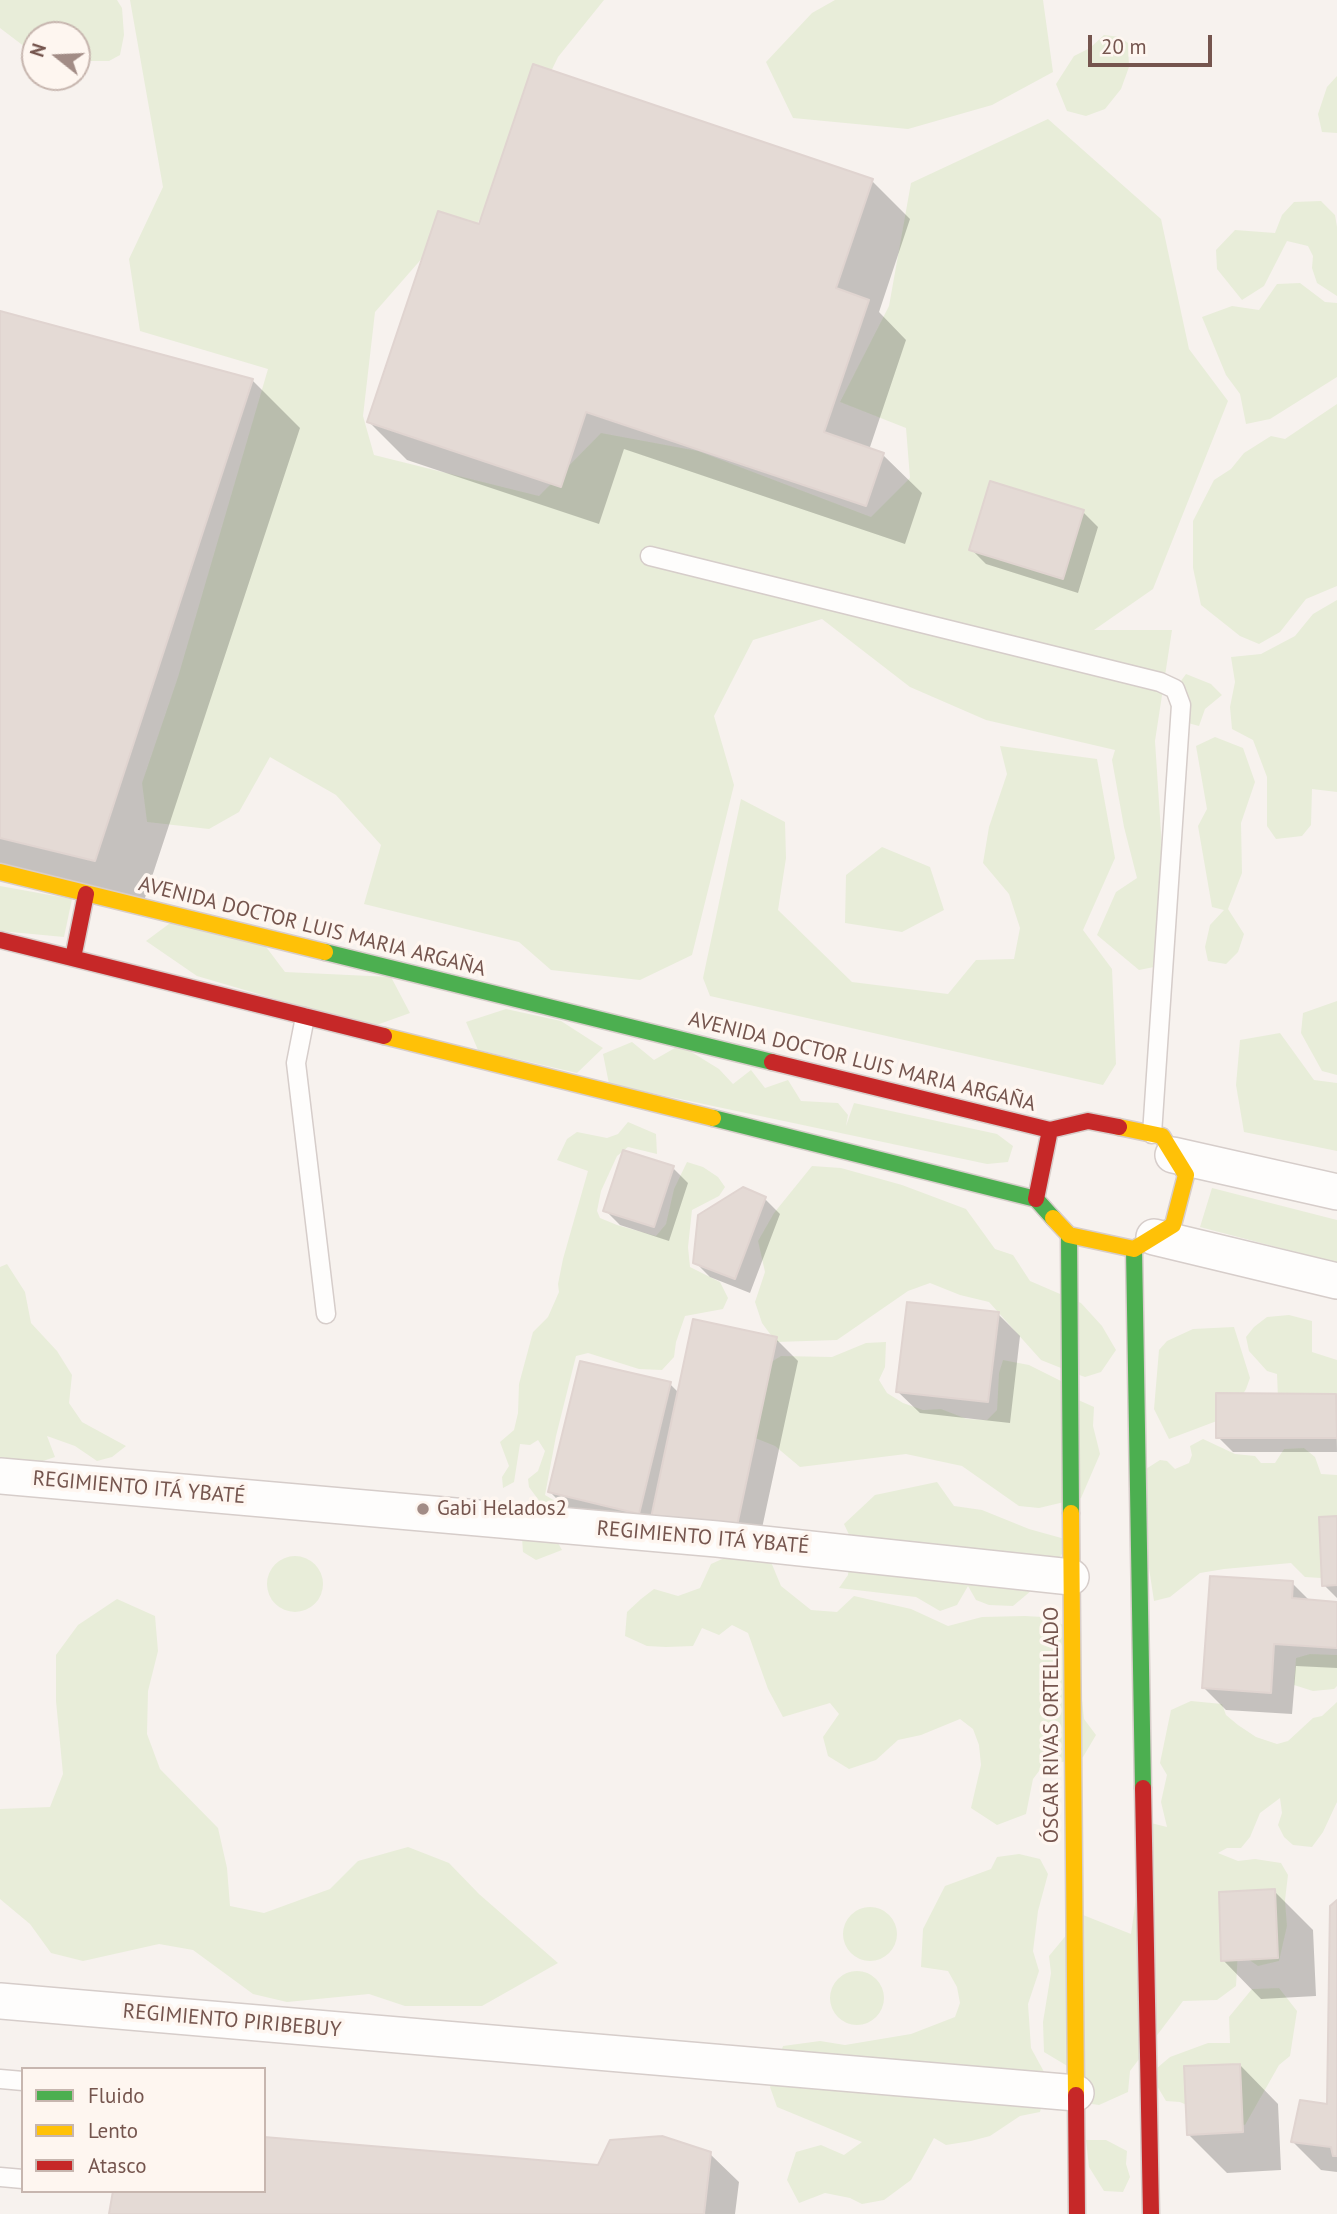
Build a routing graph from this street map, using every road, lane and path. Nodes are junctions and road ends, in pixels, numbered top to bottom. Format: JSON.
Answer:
{"nodes":[{"id":1,"x":650,"y":556,"type":"dead end"},
{"id":2,"x":0,"y":872,"type":"edge"},
{"id":3,"x":86,"y":894,"type":"junction"},
{"id":4,"x":0,"y":940,"type":"edge"},
{"id":5,"x":72,"y":958,"type":"junction"},
{"id":6,"x":305,"y":1017,"type":"junction"},
{"id":7,"x":1050,"y":1130,"type":"junction"},
{"id":8,"x":1162,"y":1144,"type":"junction"},
{"id":9,"x":1337,"y":1192,"type":"edge"},
{"id":10,"x":1035,"y":1199,"type":"junction"},
{"id":11,"x":1069,"y":1235,"type":"junction"},
{"id":12,"x":1144,"y":1243,"type":"junction"},
{"id":13,"x":1337,"y":1281,"type":"edge"},
{"id":14,"x":326,"y":1314,"type":"dead end"},
{"id":15,"x":0,"y":1476,"type":"edge"},
{"id":16,"x":1071,"y":1577,"type":"junction"},
{"id":17,"x":0,"y":2001,"type":"edge"},
{"id":18,"x":0,"y":2079,"type":"edge"},
{"id":19,"x":21,"y":2081,"type":"edge"},
{"id":20,"x":1076,"y":2093,"type":"junction"},
{"id":21,"x":0,"y":2177,"type":"edge"},
{"id":22,"x":21,"y":2179,"type":"edge"},
{"id":23,"x":1077,"y":2214,"type":"edge"},
{"id":24,"x":1151,"y":2214,"type":"edge"}],
"edges":[{"from":1,"to":8,"type":"lane"},
{"from":2,"to":3,"type":"street","name":"AVENIDA DOCTOR LUIS MARIA ARGAÑA"},
{"from":3,"to":5,"type":"street"},
{"from":3,"to":7,"type":"street","name":"AVENIDA DOCTOR LUIS MARIA ARGAÑA"},
{"from":4,"to":5,"type":"street"},
{"from":5,"to":6,"type":"street"},
{"from":6,"to":10,"type":"street"},
{"from":6,"to":14,"type":"lane"},
{"from":7,"to":8,"type":"street","name":"AVENIDA DOCTOR LUIS MARIA ARGAÑA"},
{"from":7,"to":10,"type":"street"},
{"from":8,"to":9,"type":"street"},
{"from":8,"to":12,"type":"street"},
{"from":10,"to":11,"type":"street"},
{"from":11,"to":12,"type":"street"},
{"from":11,"to":16,"type":"street","name":"ÓSCAR RIVAS ORTELLADO"},
{"from":12,"to":13,"type":"street"},
{"from":12,"to":24,"type":"street"},
{"from":15,"to":16,"type":"street","name":"REGIMIENTO ITÁ YBATÉ"},
{"from":16,"to":20,"type":"street","name":"ÓSCAR RIVAS ORTELLADO"},
{"from":17,"to":20,"type":"street","name":"REGIMIENTO PIRIBEBUY"},
{"from":18,"to":19,"type":"lane"},
{"from":20,"to":23,"type":"street","name":"ÓSCAR RIVAS ORTELLADO"},
{"from":21,"to":22,"type":"lane"}]}
